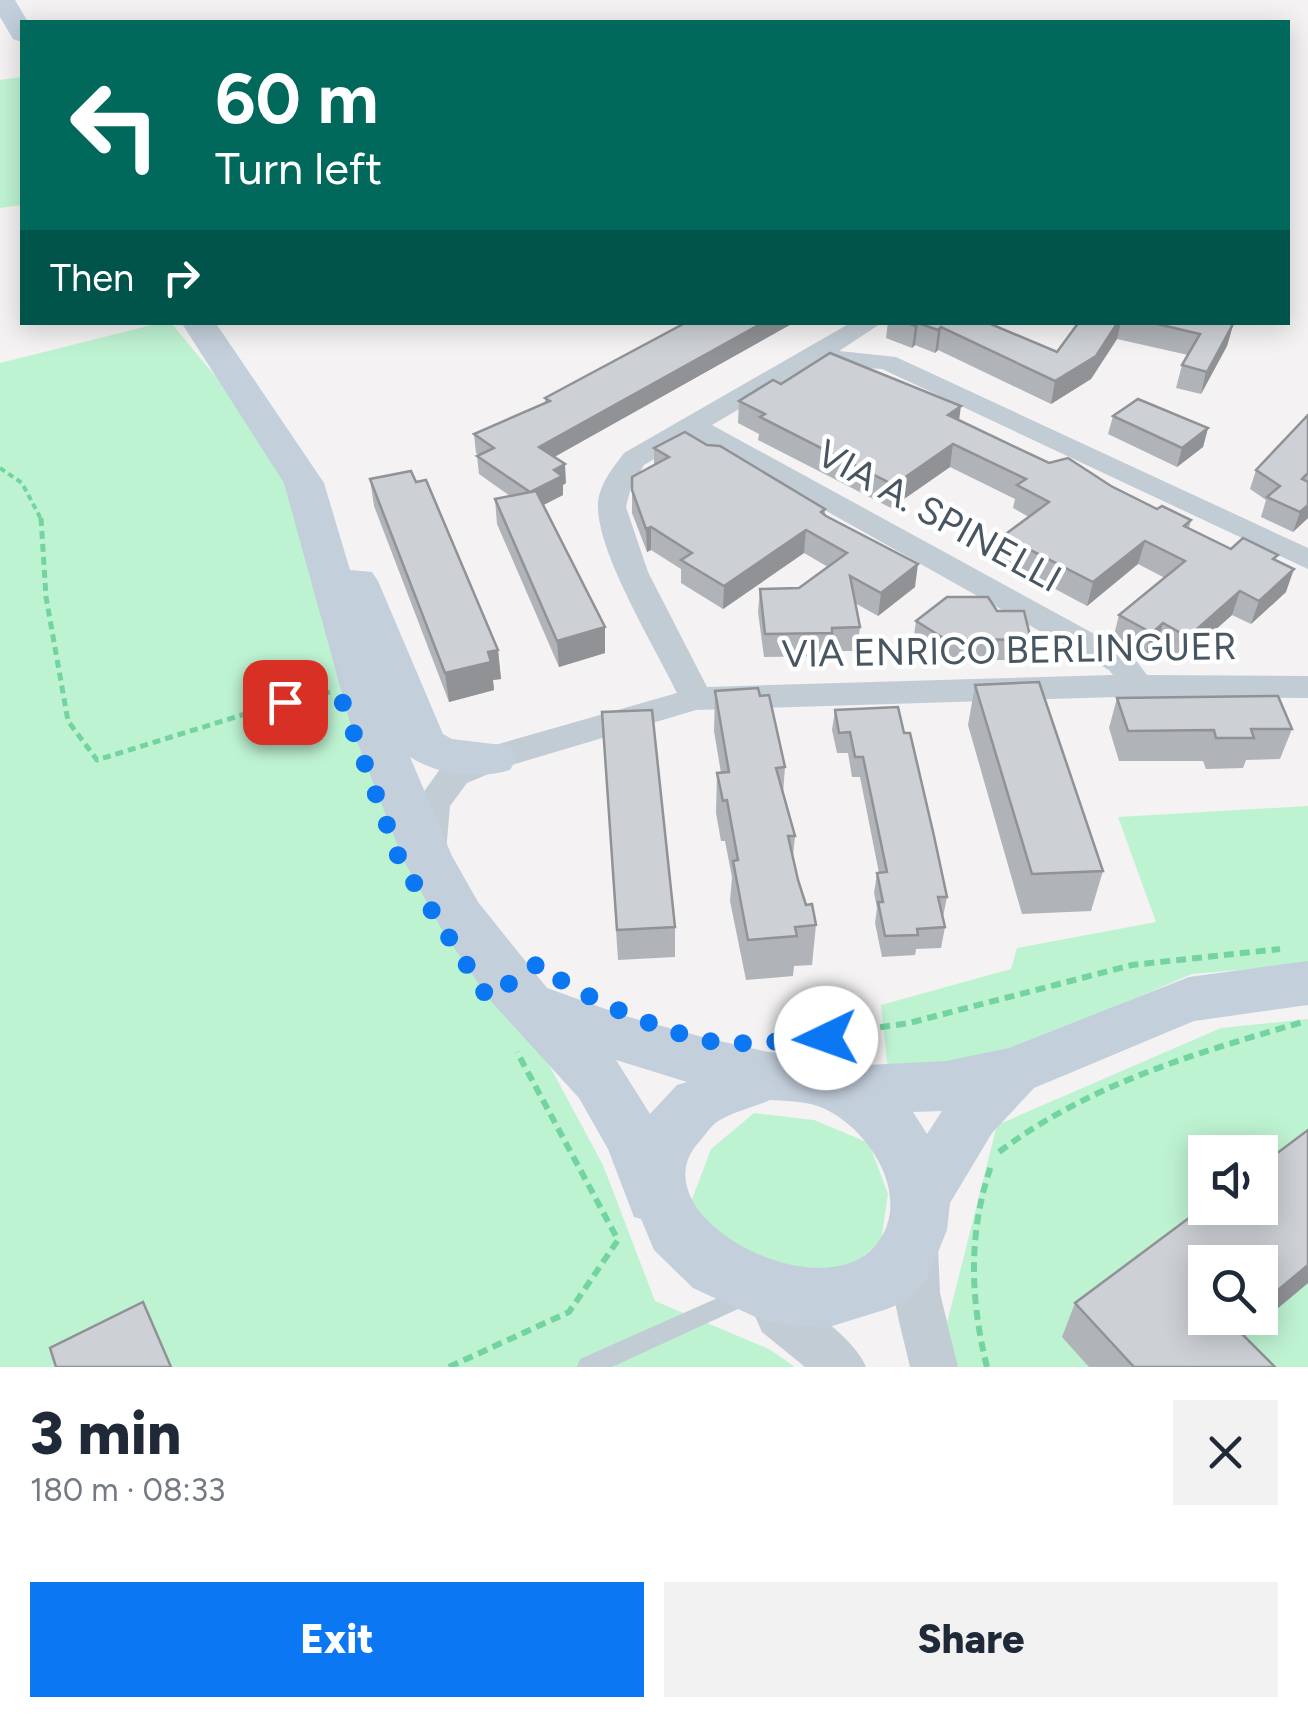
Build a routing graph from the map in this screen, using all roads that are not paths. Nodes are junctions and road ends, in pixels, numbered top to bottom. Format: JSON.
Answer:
{"nodes":[{"id":1,"x":3,"y":0,"type":"edge"},
{"id":2,"x":20,"y":30,"type":"edge"},
{"id":3,"x":200,"y":325,"type":"edge"},
{"id":4,"x":867,"y":325,"type":"edge"},
{"id":5,"x":798,"y":365,"type":"junction"},
{"id":6,"x":694,"y":426,"type":"junction"},
{"id":7,"x":321,"y":540,"type":"junction"},
{"id":8,"x":1308,"y":560,"type":"edge"},
{"id":9,"x":1138,"y":686,"type":"junction"},
{"id":10,"x":1308,"y":687,"type":"edge"},
{"id":11,"x":696,"y":699,"type":"junction"},
{"id":12,"x":493,"y":758,"type":"junction"},
{"id":13,"x":428,"y":859,"type":"junction"},
{"id":14,"x":1297,"y":972,"type":"edge"},
{"id":15,"x":523,"y":1027,"type":"junction"},
{"id":16,"x":778,"y":1058,"type":"junction"},
{"id":17,"x":1014,"y":1071,"type":"junction"},
{"id":18,"x":846,"y":1091,"type":"junction"},
{"id":19,"x":655,"y":1197,"type":"junction"},
{"id":20,"x":918,"y":1216,"type":"junction"},
{"id":21,"x":754,"y":1309,"type":"junction"},
{"id":22,"x":588,"y":1367,"type":"edge"},
{"id":23,"x":842,"y":1367,"type":"edge"},
{"id":24,"x":934,"y":1367,"type":"edge"}],
"edges":[{"from":1,"to":2,"type":"main road"},
{"from":3,"to":7,"type":"main road"},
{"from":4,"to":5,"type":"street"},
{"from":5,"to":6,"type":"street"},
{"from":5,"to":8,"type":"street"},
{"from":6,"to":9,"type":"street","name":"VIA A. SPINELLI"},
{"from":6,"to":11,"type":"street"},
{"from":7,"to":12,"type":"main road"},
{"from":7,"to":13,"type":"main road"},
{"from":9,"to":10,"type":"street","name":"VIA ENRICO BERLINGUER"},
{"from":9,"to":11,"type":"street","name":"VIA ENRICO BERLINGUER"},
{"from":11,"to":12,"type":"street","name":"VIA ENRICO BERLINGUER"},
{"from":12,"to":13,"type":"street","name":"VIA ENRICO BERLINGUER"},
{"from":13,"to":15,"type":"main road"},
{"from":14,"to":17,"type":"main road"},
{"from":15,"to":16,"type":"main road"},
{"from":15,"to":19,"type":"main road"},
{"from":16,"to":18,"type":"main road"},
{"from":16,"to":19,"type":"main road"},
{"from":17,"to":18,"type":"main road"},
{"from":17,"to":20,"type":"main road"},
{"from":18,"to":20,"type":"main road"},
{"from":19,"to":21,"type":"main road"},
{"from":20,"to":21,"type":"main road"},
{"from":20,"to":24,"type":"street"},
{"from":21,"to":22,"type":"lane"},
{"from":21,"to":23,"type":"street"}]}
